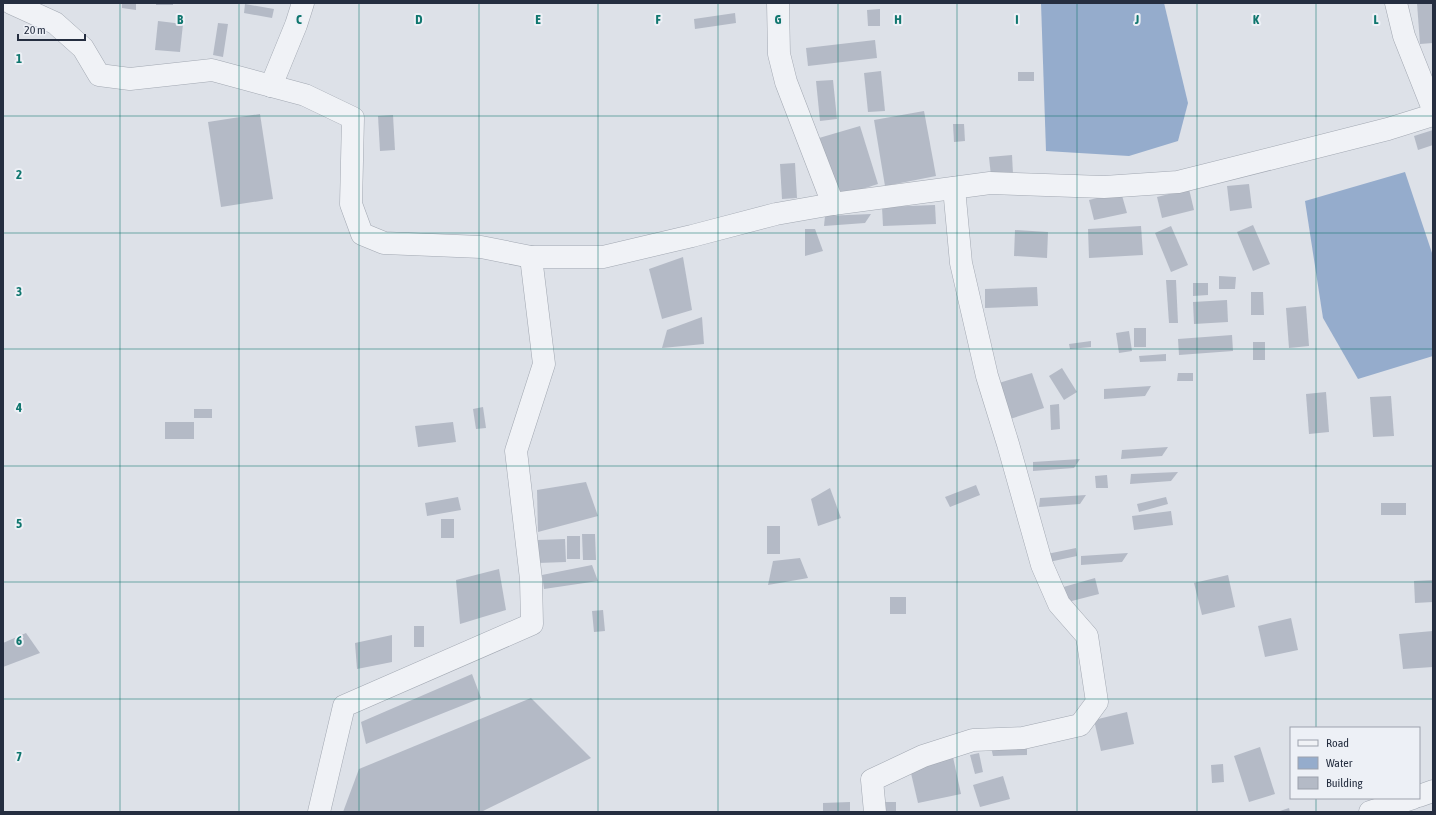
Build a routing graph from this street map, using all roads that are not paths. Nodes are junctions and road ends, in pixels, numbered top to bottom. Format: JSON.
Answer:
{"nodes":[{"id":1,"x":11,"y":3,"type":"edge"},
{"id":2,"x":303,"y":3,"type":"edge"},
{"id":3,"x":778,"y":3,"type":"edge"},
{"id":4,"x":1396,"y":3,"type":"edge"},
{"id":5,"x":271,"y":86,"type":"junction"},
{"id":6,"x":1433,"y":109,"type":"edge"},
{"id":7,"x":1433,"y":115,"type":"edge"},
{"id":8,"x":954,"y":188,"type":"junction"},
{"id":9,"x":833,"y":204,"type":"junction"},
{"id":10,"x":531,"y":257,"type":"junction"},
{"id":11,"x":1433,"y":791,"type":"edge"},
{"id":12,"x":1420,"y":796,"type":"edge"},
{"id":13,"x":1410,"y":799,"type":"edge"},
{"id":14,"x":319,"y":812,"type":"edge"},
{"id":15,"x":875,"y":812,"type":"edge"},
{"id":16,"x":1370,"y":812,"type":"edge"}],
"edges":[{"from":1,"to":5,"type":"street"},
{"from":2,"to":5,"type":"street"},
{"from":3,"to":9,"type":"street"},
{"from":4,"to":6,"type":"street"},
{"from":5,"to":10,"type":"street"},
{"from":7,"to":8,"type":"street"},
{"from":8,"to":9,"type":"street"},
{"from":8,"to":15,"type":"street"},
{"from":9,"to":10,"type":"street"},
{"from":10,"to":14,"type":"street"},
{"from":11,"to":12,"type":"street"},
{"from":13,"to":16,"type":"street"}]}
